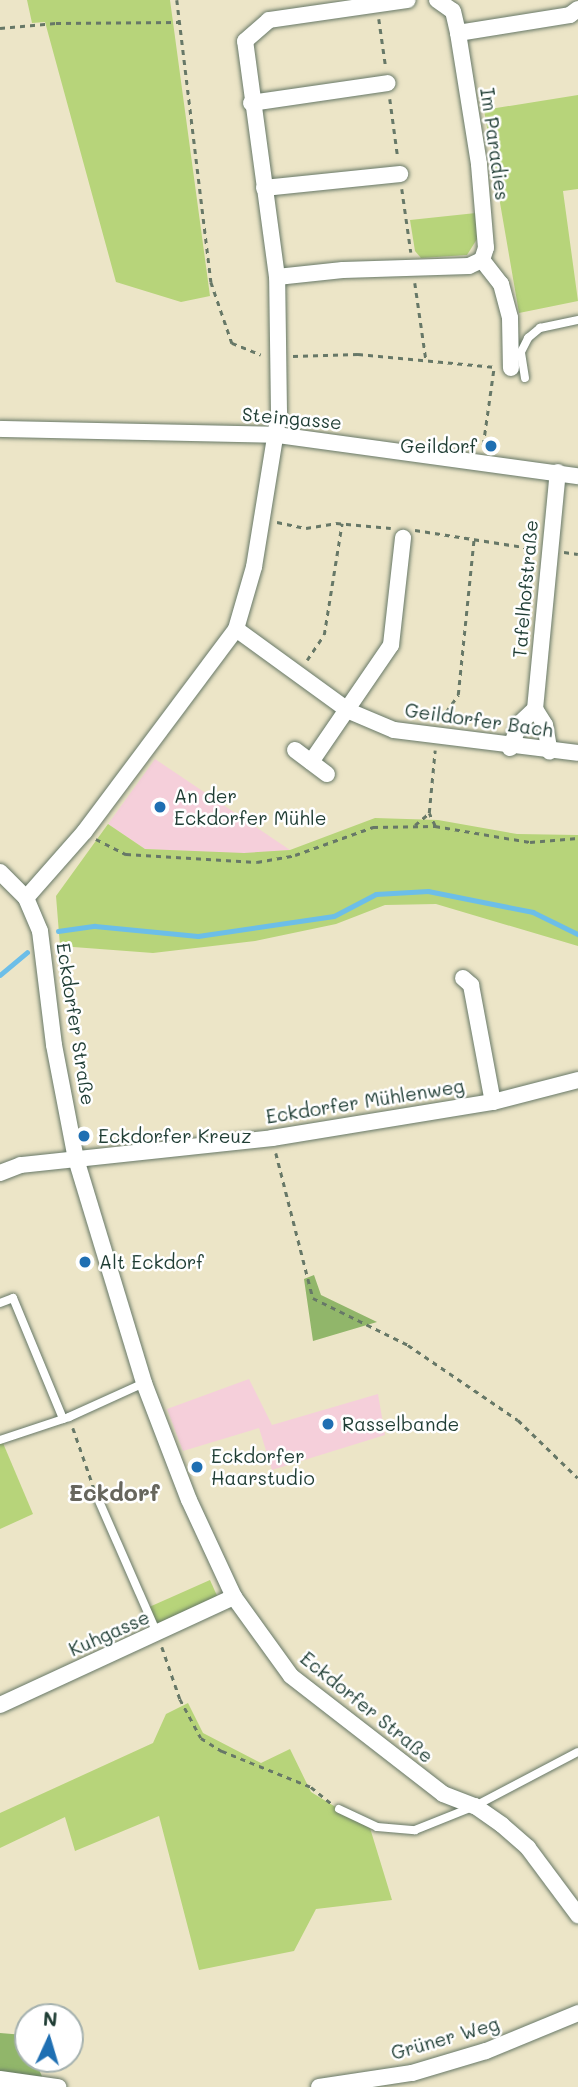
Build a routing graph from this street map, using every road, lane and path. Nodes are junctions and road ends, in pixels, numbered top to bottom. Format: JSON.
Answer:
{"nodes":[{"id":1,"x":177,"y":0,"type":"edge"},
{"id":2,"x":408,"y":0,"type":"edge"},
{"id":3,"x":437,"y":0,"type":"edge"},
{"id":4,"x":578,"y":9,"type":"edge"},
{"id":5,"x":179,"y":22,"type":"junction"},
{"id":6,"x":0,"y":28,"type":"edge"},
{"id":7,"x":458,"y":33,"type":"junction"},
{"id":8,"x":388,"y":83,"type":"dead end"},
{"id":9,"x":251,"y":103,"type":"junction"},
{"id":10,"x":400,"y":174,"type":"dead end"},
{"id":11,"x":264,"y":188,"type":"junction"},
{"id":12,"x":482,"y":260,"type":"junction"},
{"id":13,"x":277,"y":277,"type":"junction"},
{"id":14,"x":578,"y":320,"type":"edge"},
{"id":15,"x":278,"y":356,"type":"junction"},
{"id":16,"x":494,"y":367,"type":"junction"},
{"id":17,"x":511,"y":368,"type":"joint"},
{"id":18,"x":525,"y":378,"type":"dead end"},
{"id":19,"x":0,"y":429,"type":"edge"},
{"id":20,"x":277,"y":435,"type":"junction"},
{"id":21,"x":491,"y":446,"type":"dead end"},
{"id":22,"x":558,"y":472,"type":"junction"},
{"id":23,"x":578,"y":476,"type":"edge"},
{"id":24,"x":265,"y":519,"type":"junction"},
{"id":25,"x":342,"y":523,"type":"junction"},
{"id":26,"x":403,"y":538,"type":"dead end"},
{"id":27,"x":474,"y":538,"type":"junction"},
{"id":28,"x":549,"y":550,"type":"junction"},
{"id":29,"x":578,"y":554,"type":"edge"},
{"id":30,"x":236,"y":629,"type":"junction"},
{"id":31,"x":298,"y":674,"type":"junction"},
{"id":32,"x":535,"y":709,"type":"junction"},
{"id":33,"x":349,"y":711,"type":"junction"},
{"id":34,"x":432,"y":736,"type":"junction"},
{"id":35,"x":510,"y":748,"type":"junction"},
{"id":36,"x":295,"y":750,"type":"dead end"},
{"id":37,"x":551,"y":752,"type":"junction"},
{"id":38,"x":578,"y":754,"type":"edge"},
{"id":39,"x":312,"y":762,"type":"junction"},
{"id":40,"x":327,"y":774,"type":"dead end"},
{"id":41,"x":429,"y":813,"type":"junction"},
{"id":42,"x":415,"y":825,"type":"junction"},
{"id":43,"x":435,"y":826,"type":"junction"},
{"id":44,"x":85,"y":831,"type":"junction"},
{"id":45,"x":578,"y":838,"type":"edge"},
{"id":46,"x":0,"y":872,"type":"edge"},
{"id":47,"x":26,"y":898,"type":"junction"},
{"id":48,"x":463,"y":978,"type":"dead end"},
{"id":49,"x":578,"y":1080,"type":"edge"},
{"id":50,"x":493,"y":1102,"type":"junction"},
{"id":51,"x":272,"y":1138,"type":"junction"},
{"id":52,"x":76,"y":1159,"type":"junction"},
{"id":53,"x":0,"y":1173,"type":"edge"},
{"id":54,"x":0,"y":1303,"type":"edge"},
{"id":55,"x":144,"y":1383,"type":"junction"},
{"id":56,"x":66,"y":1418,"type":"junction"},
{"id":57,"x":0,"y":1440,"type":"edge"},
{"id":58,"x":578,"y":1478,"type":"edge"},
{"id":59,"x":99,"y":1501,"type":"joint"},
{"id":60,"x":234,"y":1597,"type":"junction"},
{"id":61,"x":158,"y":1635,"type":"junction"},
{"id":62,"x":0,"y":1704,"type":"edge"},
{"id":63,"x":578,"y":1752,"type":"edge"},
{"id":64,"x":475,"y":1806,"type":"junction"},
{"id":65,"x":339,"y":1809,"type":"joint"},
{"id":66,"x":578,"y":1914,"type":"edge"},
{"id":67,"x":578,"y":2013,"type":"edge"},
{"id":68,"x":0,"y":2079,"type":"edge"},
{"id":69,"x":58,"y":2087,"type":"edge"},
{"id":70,"x":319,"y":2087,"type":"edge"}],
"edges":[{"from":1,"to":5,"type":"path"},
{"from":2,"to":9,"type":"street"},
{"from":3,"to":7,"type":"street","name":"Im Paradies"},
{"from":4,"to":7,"type":"street"},
{"from":5,"to":6,"type":"path"},
{"from":5,"to":15,"type":"path"},
{"from":7,"to":12,"type":"street","name":"Im Paradies"},
{"from":8,"to":9,"type":"street"},
{"from":9,"to":11,"type":"street"},
{"from":10,"to":11,"type":"street"},
{"from":11,"to":13,"type":"street"},
{"from":12,"to":13,"type":"street"},
{"from":12,"to":17,"type":"street"},
{"from":13,"to":15,"type":"street"},
{"from":14,"to":18,"type":"lane"},
{"from":15,"to":16,"type":"path"},
{"from":15,"to":20,"type":"street"},
{"from":16,"to":17,"type":"path"},
{"from":16,"to":21,"type":"path"},
{"from":19,"to":20,"type":"street","name":"Steingasse"},
{"from":20,"to":22,"type":"street","name":"Steingasse"},
{"from":20,"to":24,"type":"street"},
{"from":22,"to":23,"type":"street","name":"Steingasse"},
{"from":22,"to":28,"type":"street","name":"Tafelhofstraße"},
{"from":24,"to":25,"type":"path"},
{"from":24,"to":30,"type":"street"},
{"from":25,"to":27,"type":"path"},
{"from":25,"to":31,"type":"path"},
{"from":26,"to":33,"type":"street"},
{"from":27,"to":28,"type":"path"},
{"from":27,"to":34,"type":"path"},
{"from":28,"to":29,"type":"path"},
{"from":28,"to":32,"type":"street","name":"Tafelhofstraße"},
{"from":30,"to":31,"type":"street","name":"Geildorfer Bach"},
{"from":30,"to":44,"type":"street"},
{"from":31,"to":33,"type":"street","name":"Geildorfer Bach"},
{"from":32,"to":35,"type":"street"},
{"from":32,"to":37,"type":"street","name":"Tafelhofstraße"},
{"from":33,"to":34,"type":"street","name":"Geildorfer Bach"},
{"from":33,"to":39,"type":"street"},
{"from":34,"to":35,"type":"street","name":"Geildorfer Bach"},
{"from":34,"to":41,"type":"path"},
{"from":35,"to":37,"type":"street","name":"Geildorfer Bach"},
{"from":36,"to":39,"type":"street"},
{"from":37,"to":38,"type":"street","name":"Geildorfer Bach"},
{"from":39,"to":40,"type":"street"},
{"from":41,"to":42,"type":"path"},
{"from":41,"to":43,"type":"path"},
{"from":42,"to":43,"type":"path"},
{"from":42,"to":44,"type":"path"},
{"from":43,"to":45,"type":"path"},
{"from":44,"to":47,"type":"street"},
{"from":46,"to":47,"type":"street"},
{"from":47,"to":52,"type":"street","name":"Eckdorfer Straße"},
{"from":48,"to":50,"type":"street","name":"Eckdorfer Mühlenweg"},
{"from":49,"to":50,"type":"street","name":"Eckdorfer Mühlenweg"},
{"from":50,"to":51,"type":"street","name":"Eckdorfer Mühlenweg"},
{"from":51,"to":52,"type":"street","name":"Eckdorfer Mühlenweg"},
{"from":51,"to":58,"type":"path"},
{"from":52,"to":53,"type":"street","name":"Eckdorfer Mühlenweg"},
{"from":52,"to":55,"type":"street","name":"Eckdorfer Straße"},
{"from":54,"to":56,"type":"lane"},
{"from":55,"to":56,"type":"lane"},
{"from":55,"to":60,"type":"street","name":"Eckdorfer Straße"},
{"from":56,"to":57,"type":"lane"},
{"from":56,"to":59,"type":"path"},
{"from":59,"to":61,"type":"lane"},
{"from":60,"to":61,"type":"street","name":"Kuhgasse"},
{"from":60,"to":64,"type":"street","name":"Eckdorfer Straße"},
{"from":61,"to":62,"type":"street","name":"Kuhgasse"},
{"from":61,"to":65,"type":"path"},
{"from":63,"to":64,"type":"lane"},
{"from":64,"to":65,"type":"lane"},
{"from":64,"to":66,"type":"street","name":"Eckdorfer Straße"},
{"from":67,"to":70,"type":"street","name":"Grüner Weg"},
{"from":68,"to":69,"type":"street"}]}
